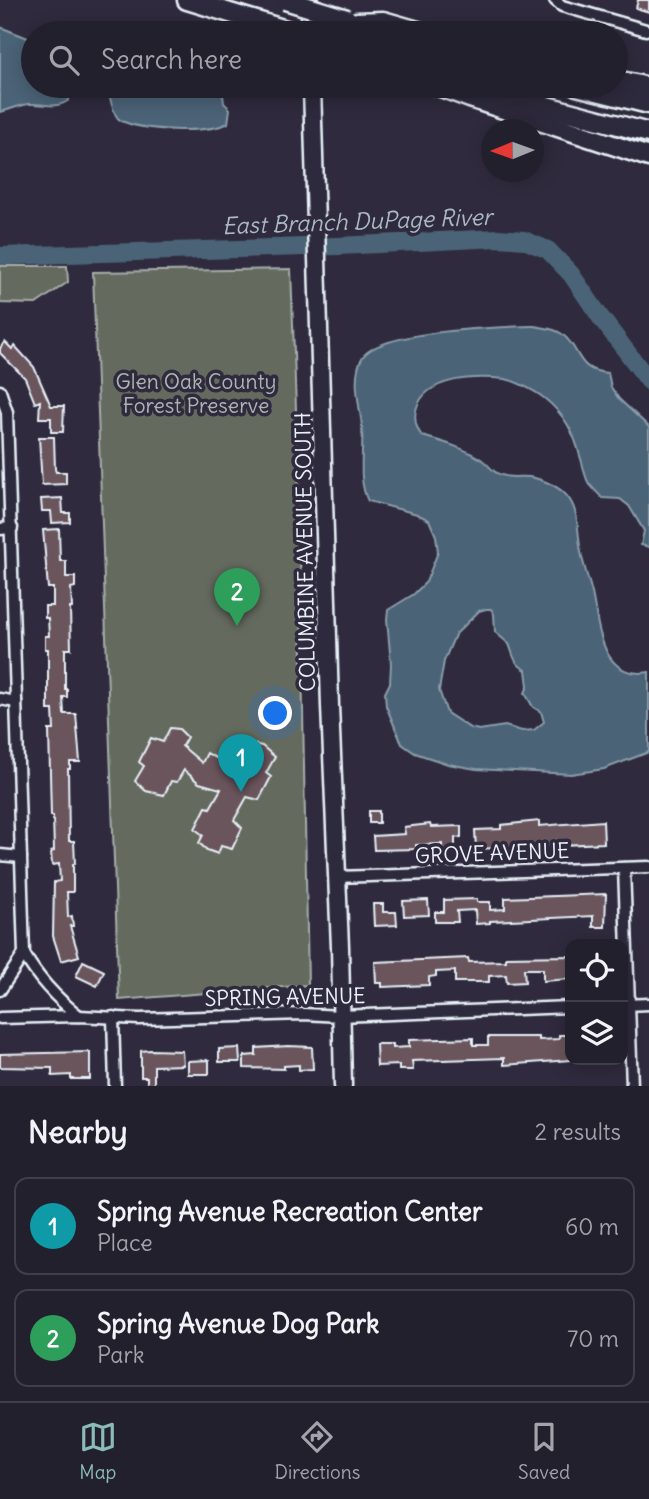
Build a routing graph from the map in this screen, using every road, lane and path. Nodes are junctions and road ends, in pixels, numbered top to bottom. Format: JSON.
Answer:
{"nodes":[{"id":1,"x":187,"y":0,"type":"edge"},
{"id":2,"x":285,"y":0,"type":"edge"},
{"id":3,"x":309,"y":0,"type":"edge"},
{"id":4,"x":555,"y":0,"type":"edge"},
{"id":5,"x":254,"y":21,"type":"edge"},
{"id":6,"x":310,"y":21,"type":"edge"},
{"id":7,"x":352,"y":21,"type":"joint"},
{"id":8,"x":383,"y":21,"type":"edge"},
{"id":9,"x":614,"y":21,"type":"edge"},
{"id":10,"x":628,"y":25,"type":"edge"},
{"id":11,"x":646,"y":30,"type":"dead end"},
{"id":12,"x":628,"y":83,"type":"edge"},
{"id":13,"x":649,"y":87,"type":"edge"},
{"id":14,"x":312,"y":98,"type":"edge"},
{"id":15,"x":470,"y":98,"type":"edge"},
{"id":16,"x":516,"y":98,"type":"edge"},
{"id":17,"x":625,"y":98,"type":"edge"},
{"id":18,"x":649,"y":104,"type":"edge"},
{"id":19,"x":649,"y":133,"type":"edge"},
{"id":20,"x":649,"y":157,"type":"edge"},
{"id":21,"x":0,"y":391,"type":"edge"},
{"id":22,"x":0,"y":528,"type":"edge"},
{"id":23,"x":12,"y":528,"type":"junction"},
{"id":24,"x":0,"y":699,"type":"edge"},
{"id":25,"x":16,"y":702,"type":"junction"},
{"id":26,"x":0,"y":855,"type":"edge"},
{"id":27,"x":21,"y":857,"type":"junction"},
{"id":28,"x":649,"y":867,"type":"edge"},
{"id":29,"x":624,"y":868,"type":"junction"},
{"id":30,"x":336,"y":877,"type":"junction"},
{"id":31,"x":23,"y":954,"type":"junction"},
{"id":32,"x":0,"y":990,"type":"edge"},
{"id":33,"x":626,"y":1002,"type":"edge"},
{"id":34,"x":649,"y":1004,"type":"edge"},
{"id":35,"x":628,"y":1005,"type":"edge"},
{"id":36,"x":565,"y":1007,"type":"edge"},
{"id":37,"x":79,"y":1016,"type":"junction"},
{"id":38,"x":340,"y":1016,"type":"junction"},
{"id":39,"x":113,"y":1017,"type":"junction"},
{"id":40,"x":0,"y":1018,"type":"edge"},
{"id":41,"x":628,"y":1032,"type":"edge"},
{"id":42,"x":115,"y":1086,"type":"edge"},
{"id":43,"x":343,"y":1086,"type":"edge"},
{"id":44,"x":632,"y":1086,"type":"edge"}],
"edges":[{"from":1,"to":5,"type":"highway"},
{"from":2,"to":7,"type":"highway","bridge":true},
{"from":3,"to":6,"type":"main road"},
{"from":4,"to":9,"type":"street"},
{"from":7,"to":8,"type":"highway"},
{"from":10,"to":11,"type":"street"},
{"from":12,"to":13,"type":"highway"},
{"from":14,"to":30,"type":"main road","name":"COLUMBINE AVENUE SOUTH"},
{"from":15,"to":20,"type":"highway"},
{"from":16,"to":19,"type":"highway"},
{"from":17,"to":18,"type":"highway"},
{"from":21,"to":23,"type":"street"},
{"from":22,"to":23,"type":"street"},
{"from":23,"to":25,"type":"street"},
{"from":24,"to":25,"type":"street"},
{"from":25,"to":27,"type":"street"},
{"from":26,"to":27,"type":"street"},
{"from":27,"to":31,"type":"street"},
{"from":28,"to":29,"type":"street","name":"GROVE AVENUE"},
{"from":29,"to":30,"type":"street","name":"GROVE AVENUE"},
{"from":29,"to":33,"type":"street"},
{"from":30,"to":38,"type":"main road","name":"COLUMBINE AVENUE SOUTH"},
{"from":31,"to":32,"type":"street"},
{"from":31,"to":37,"type":"street"},
{"from":34,"to":35,"type":"street"},
{"from":36,"to":38,"type":"street","name":"SPRING AVENUE"},
{"from":37,"to":39,"type":"street","name":"SPRING AVENUE"},
{"from":37,"to":40,"type":"street","name":"SPRING AVENUE"},
{"from":38,"to":39,"type":"street","name":"SPRING AVENUE"},
{"from":38,"to":43,"type":"main road","name":"COLUMBINE AVENUE SOUTH"},
{"from":39,"to":42,"type":"street"},
{"from":41,"to":44,"type":"street"}]}
